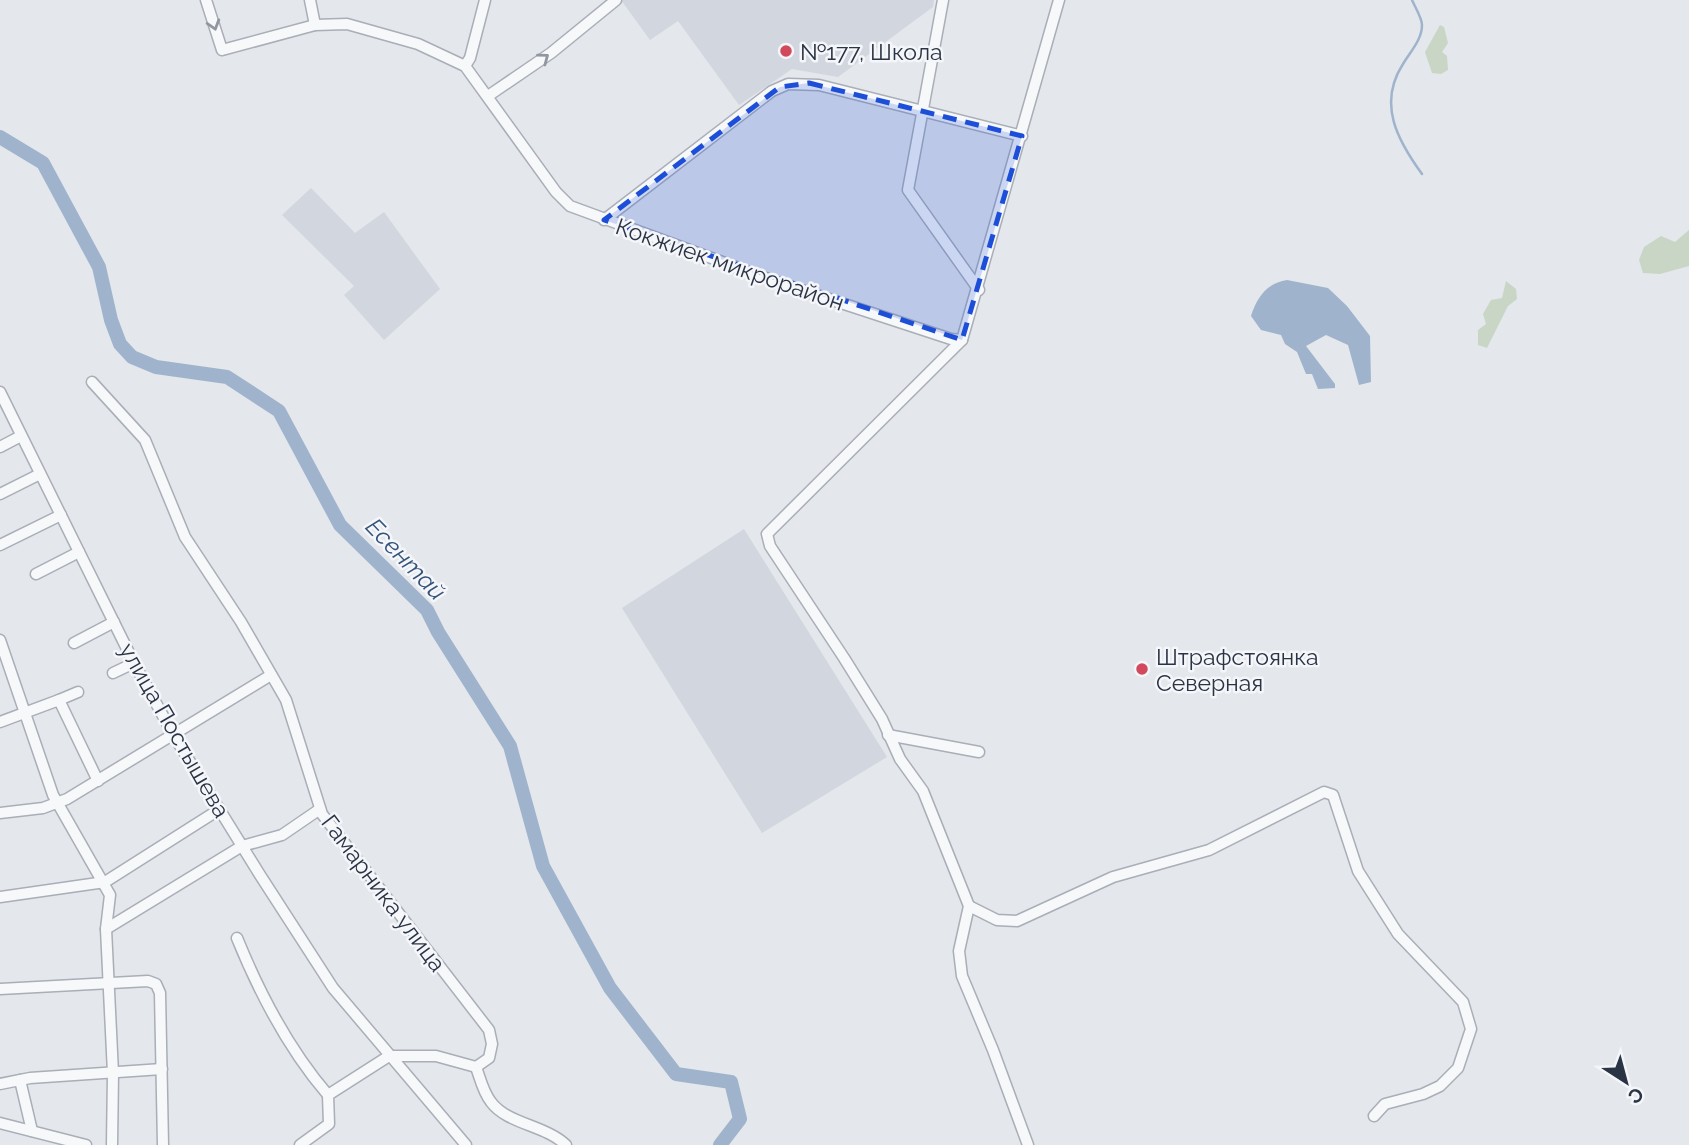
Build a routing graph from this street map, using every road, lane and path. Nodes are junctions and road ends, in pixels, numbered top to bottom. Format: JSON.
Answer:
{"nodes":[{"id":1,"x":206,"y":0,"type":"edge"},
{"id":2,"x":310,"y":0,"type":"edge"},
{"id":3,"x":485,"y":0,"type":"edge"},
{"id":4,"x":615,"y":0,"type":"edge"},
{"id":5,"x":943,"y":0,"type":"edge"},
{"id":6,"x":1059,"y":0,"type":"edge"},
{"id":7,"x":315,"y":25,"type":"junction"},
{"id":8,"x":465,"y":66,"type":"junction"},
{"id":9,"x":488,"y":96,"type":"junction"},
{"id":10,"x":921,"y":111,"type":"junction"},
{"id":11,"x":1022,"y":136,"type":"junction"},
{"id":12,"x":604,"y":220,"type":"junction"},
{"id":13,"x":979,"y":289,"type":"junction"},
{"id":14,"x":962,"y":340,"type":"junction"},
{"id":15,"x":92,"y":382,"type":"dead end"},
{"id":16,"x":1,"y":395,"type":"edge"},
{"id":17,"x":21,"y":436,"type":"junction"},
{"id":18,"x":0,"y":447,"type":"edge"},
{"id":19,"x":40,"y":474,"type":"junction"},
{"id":20,"x":0,"y":494,"type":"edge"},
{"id":21,"x":61,"y":515,"type":"junction"},
{"id":22,"x":0,"y":545,"type":"edge"},
{"id":23,"x":79,"y":552,"type":"junction"},
{"id":24,"x":36,"y":574,"type":"dead end"},
{"id":25,"x":114,"y":622,"type":"junction"},
{"id":26,"x":0,"y":640,"type":"edge"},
{"id":27,"x":74,"y":643,"type":"dead end"},
{"id":28,"x":134,"y":663,"type":"junction"},
{"id":29,"x":113,"y":673,"type":"dead end"},
{"id":30,"x":271,"y":675,"type":"junction"},
{"id":31,"x":78,"y":692,"type":"dead end"},
{"id":32,"x":59,"y":700,"type":"junction"},
{"id":33,"x":23,"y":714,"type":"junction"},
{"id":34,"x":0,"y":722,"type":"edge"},
{"id":35,"x":888,"y":735,"type":"junction"},
{"id":36,"x":174,"y":736,"type":"junction"},
{"id":37,"x":979,"y":752,"type":"dead end"},
{"id":38,"x":98,"y":781,"type":"junction"},
{"id":39,"x":57,"y":804,"type":"junction"},
{"id":40,"x":220,"y":808,"type":"junction"},
{"id":41,"x":320,"y":809,"type":"junction"},
{"id":42,"x":0,"y":813,"type":"edge"},
{"id":43,"x":242,"y":846,"type":"junction"},
{"id":44,"x":106,"y":884,"type":"junction"},
{"id":45,"x":0,"y":897,"type":"edge"},
{"id":46,"x":970,"y":906,"type":"junction"},
{"id":47,"x":106,"y":929,"type":"junction"},
{"id":48,"x":237,"y":938,"type":"dead end"},
{"id":49,"x":108,"y":983,"type":"junction"},
{"id":50,"x":0,"y":989,"type":"edge"},
{"id":51,"x":386,"y":1053,"type":"junction"},
{"id":52,"x":476,"y":1067,"type":"junction"},
{"id":53,"x":162,"y":1069,"type":"junction"},
{"id":54,"x":113,"y":1073,"type":"junction"},
{"id":55,"x":20,"y":1080,"type":"junction"},
{"id":56,"x":0,"y":1084,"type":"edge"},
{"id":57,"x":328,"y":1095,"type":"junction"},
{"id":58,"x":1374,"y":1116,"type":"dead end"},
{"id":59,"x":0,"y":1123,"type":"edge"},
{"id":60,"x":32,"y":1131,"type":"junction"},
{"id":61,"x":86,"y":1145,"type":"edge"},
{"id":62,"x":112,"y":1145,"type":"edge"},
{"id":63,"x":163,"y":1145,"type":"edge"},
{"id":64,"x":300,"y":1145,"type":"edge"},
{"id":65,"x":466,"y":1145,"type":"edge"},
{"id":66,"x":566,"y":1145,"type":"edge"},
{"id":67,"x":1028,"y":1145,"type":"edge"}],
"edges":[{"from":1,"to":7,"type":"street","name":"Кокжиек микрорайон","one_way":true},
{"from":2,"to":7,"type":"street"},
{"from":3,"to":8,"type":"street"},
{"from":9,"to":4,"type":"street","one_way":true},
{"from":5,"to":10,"type":"street"},
{"from":6,"to":11,"type":"street"},
{"from":7,"to":8,"type":"street","name":"Кокжиек микрорайон"},
{"from":8,"to":9,"type":"street","name":"Кокжиек микрорайон"},
{"from":9,"to":12,"type":"street","name":"Кокжиек микрорайон"},
{"from":10,"to":11,"type":"street"},
{"from":10,"to":12,"type":"street"},
{"from":10,"to":13,"type":"street"},
{"from":11,"to":13,"type":"street"},
{"from":12,"to":14,"type":"street","name":"Кокжиек микрорайон"},
{"from":13,"to":14,"type":"street"},
{"from":14,"to":35,"type":"street"},
{"from":15,"to":30,"type":"street","name":"Гамарника улица"},
{"from":16,"to":17,"type":"street","name":"улица Постышева"},
{"from":17,"to":18,"type":"street"},
{"from":17,"to":19,"type":"street","name":"улица Постышева"},
{"from":19,"to":20,"type":"street"},
{"from":19,"to":21,"type":"street","name":"улица Постышева"},
{"from":21,"to":22,"type":"street"},
{"from":21,"to":23,"type":"street","name":"улица Постышева"},
{"from":23,"to":24,"type":"street"},
{"from":23,"to":25,"type":"street","name":"улица Постышева"},
{"from":25,"to":27,"type":"street"},
{"from":25,"to":28,"type":"street","name":"улица Постышева"},
{"from":26,"to":33,"type":"street"},
{"from":28,"to":29,"type":"street"},
{"from":28,"to":36,"type":"street","name":"улица Постышева"},
{"from":30,"to":36,"type":"street"},
{"from":30,"to":41,"type":"street","name":"Гамарника улица"},
{"from":31,"to":32,"type":"street"},
{"from":32,"to":33,"type":"street"},
{"from":32,"to":38,"type":"street"},
{"from":33,"to":34,"type":"street"},
{"from":33,"to":39,"type":"street"},
{"from":35,"to":37,"type":"street"},
{"from":35,"to":46,"type":"street"},
{"from":36,"to":38,"type":"street"},
{"from":36,"to":40,"type":"street","name":"улица Постышева"},
{"from":38,"to":39,"type":"street"},
{"from":39,"to":42,"type":"street"},
{"from":39,"to":44,"type":"street"},
{"from":40,"to":43,"type":"street","name":"улица Постышева"},
{"from":40,"to":44,"type":"street"},
{"from":41,"to":43,"type":"street"},
{"from":41,"to":52,"type":"street","name":"Гамарника улица"},
{"from":43,"to":47,"type":"street"},
{"from":43,"to":51,"type":"street","name":"улица Постышева"},
{"from":44,"to":45,"type":"street"},
{"from":44,"to":47,"type":"street"},
{"from":46,"to":58,"type":"street"},
{"from":46,"to":67,"type":"street"},
{"from":47,"to":49,"type":"street"},
{"from":48,"to":57,"type":"street"},
{"from":49,"to":50,"type":"street"},
{"from":49,"to":53,"type":"street"},
{"from":49,"to":54,"type":"street"},
{"from":51,"to":52,"type":"street"},
{"from":51,"to":57,"type":"street"},
{"from":51,"to":65,"type":"street","name":"улица Постышева"},
{"from":52,"to":66,"type":"street"},
{"from":53,"to":54,"type":"street"},
{"from":53,"to":63,"type":"street"},
{"from":54,"to":55,"type":"street"},
{"from":54,"to":62,"type":"street"},
{"from":55,"to":56,"type":"street"},
{"from":55,"to":60,"type":"street"},
{"from":57,"to":64,"type":"street"},
{"from":59,"to":60,"type":"street"},
{"from":60,"to":61,"type":"street"}]}
